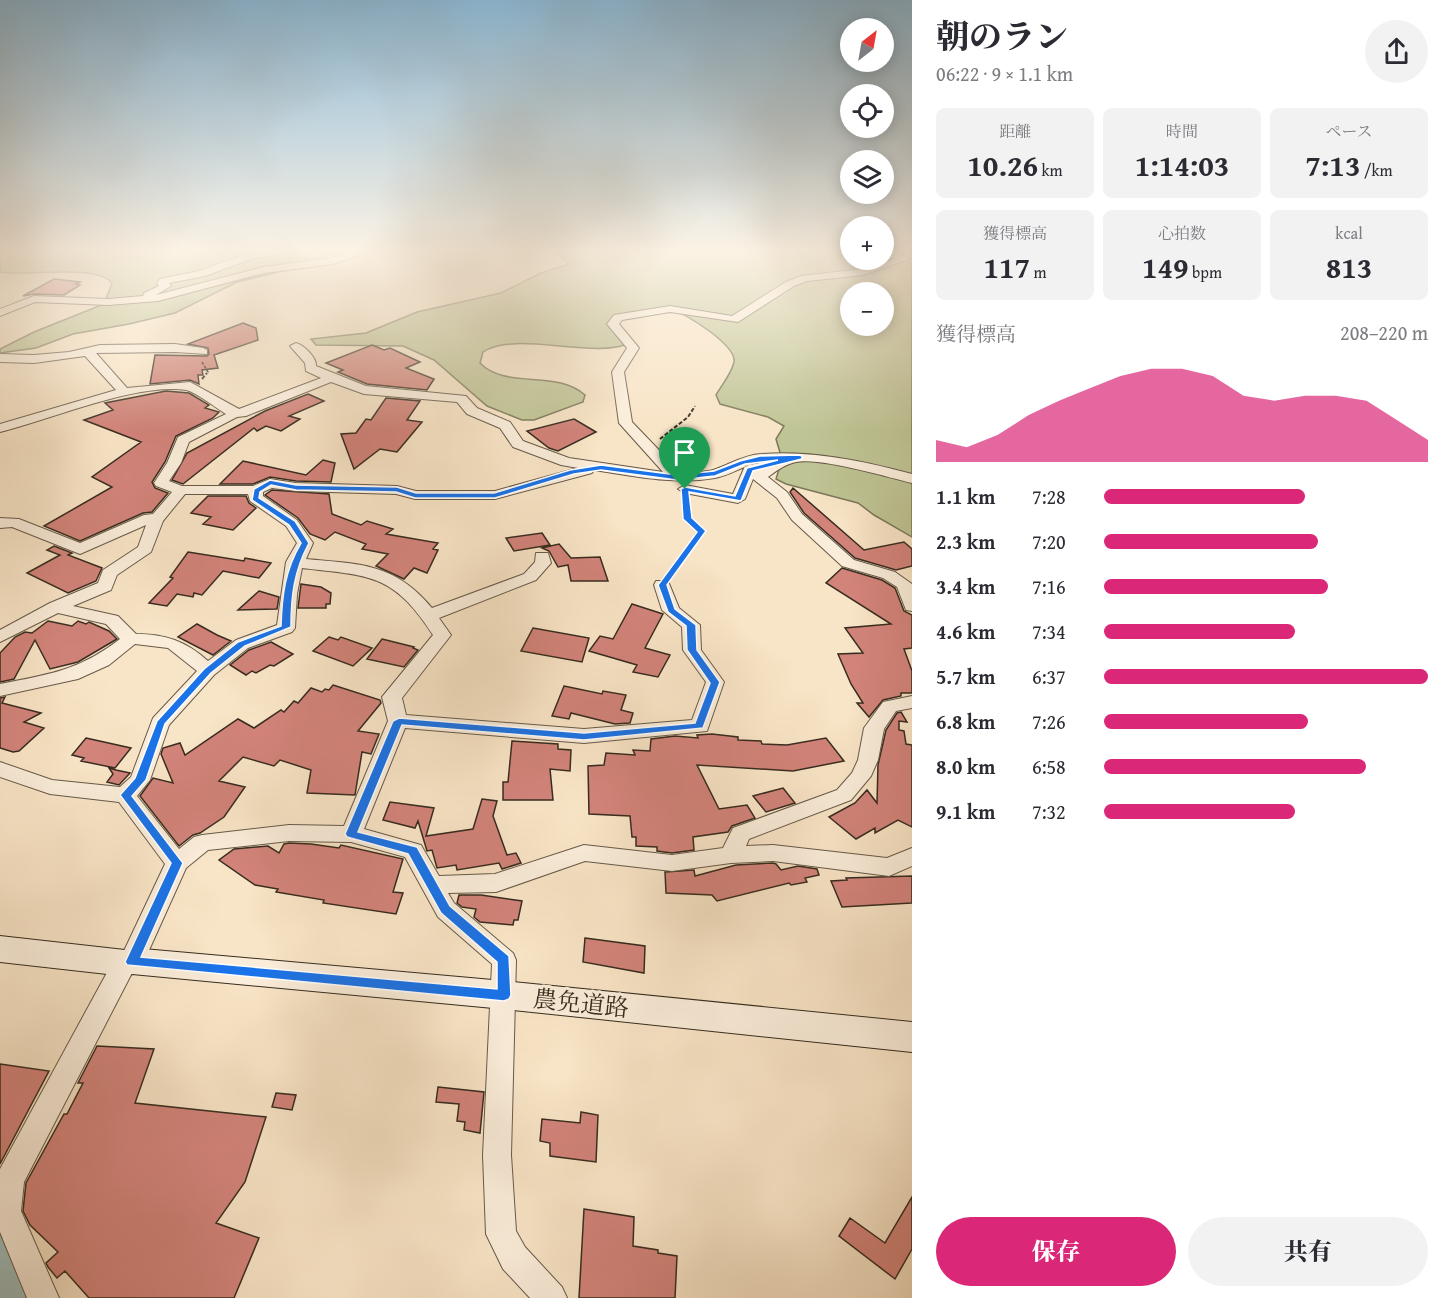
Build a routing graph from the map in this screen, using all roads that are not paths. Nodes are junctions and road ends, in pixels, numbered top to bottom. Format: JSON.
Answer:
{"nodes":[{"id":1,"x":653,"y":312,"type":"edge"},
{"id":2,"x":685,"y":312,"type":"edge"},
{"id":3,"x":747,"y":312,"type":"edge"},
{"id":4,"x":296,"y":346,"type":"dead end"},
{"id":5,"x":88,"y":352,"type":"junction"},
{"id":6,"x":203,"y":352,"type":"road end"},
{"id":7,"x":0,"y":358,"type":"edge"},
{"id":8,"x":331,"y":378,"type":"junction"},
{"id":9,"x":124,"y":392,"type":"junction"},
{"id":10,"x":233,"y":413,"type":"junction"},
{"id":11,"x":0,"y":428,"type":"edge"},
{"id":12,"x":799,"y":457,"type":"junction"},
{"id":13,"x":774,"y":465,"type":"junction"},
{"id":14,"x":601,"y":467,"type":"junction"},
{"id":15,"x":912,"y":479,"type":"edge"},
{"id":16,"x":681,"y":483,"type":"junction"},
{"id":17,"x":181,"y":490,"type":"junction"},
{"id":18,"x":256,"y":490,"type":"junction"},
{"id":19,"x":156,"y":520,"type":"junction"},
{"id":20,"x":0,"y":523,"type":"edge"},
{"id":21,"x":542,"y":556,"type":"dead end"},
{"id":22,"x":294,"y":562,"type":"junction"},
{"id":23,"x":662,"y":585,"type":"road end"},
{"id":24,"x":912,"y":606,"type":"edge"},
{"id":25,"x":56,"y":607,"type":"junction"},
{"id":26,"x":430,"y":615,"type":"junction"},
{"id":27,"x":0,"y":637,"type":"edge"},
{"id":28,"x":131,"y":639,"type":"junction"},
{"id":29,"x":207,"y":671,"type":"junction"},
{"id":30,"x":0,"y":690,"type":"edge"},
{"id":31,"x":910,"y":706,"type":"edge"},
{"id":32,"x":399,"y":721,"type":"junction"},
{"id":33,"x":0,"y":769,"type":"edge"},
{"id":34,"x":125,"y":795,"type":"junction"},
{"id":35,"x":351,"y":834,"type":"junction"},
{"id":36,"x":731,"y":855,"type":"junction"},
{"id":37,"x":912,"y":856,"type":"edge"},
{"id":38,"x":177,"y":863,"type":"junction"},
{"id":39,"x":432,"y":885,"type":"junction"},
{"id":40,"x":0,"y":949,"type":"edge"},
{"id":41,"x":129,"y":962,"type":"junction"},
{"id":42,"x":504,"y":995,"type":"junction"},
{"id":43,"x":912,"y":1037,"type":"edge"},
{"id":44,"x":44,"y":1298,"type":"edge"},
{"id":45,"x":551,"y":1298,"type":"edge"}],
"edges":[{"from":1,"to":16,"type":"street"},
{"from":2,"to":3,"type":"street"},
{"from":4,"to":8,"type":"street"},
{"from":5,"to":6,"type":"street"},
{"from":5,"to":7,"type":"street"},
{"from":5,"to":9,"type":"street"},
{"from":8,"to":10,"type":"street"},
{"from":8,"to":14,"type":"street"},
{"from":9,"to":10,"type":"street"},
{"from":9,"to":11,"type":"street"},
{"from":10,"to":17,"type":"street"},
{"from":12,"to":13,"type":"street"},
{"from":12,"to":15,"type":"street"},
{"from":12,"to":16,"type":"street"},
{"from":13,"to":16,"type":"street"},
{"from":13,"to":24,"type":"street"},
{"from":14,"to":16,"type":"street"},
{"from":14,"to":18,"type":"street"},
{"from":17,"to":18,"type":"street"},
{"from":17,"to":19,"type":"street"},
{"from":18,"to":22,"type":"street"},
{"from":19,"to":20,"type":"street"},
{"from":19,"to":25,"type":"street"},
{"from":21,"to":26,"type":"street"},
{"from":22,"to":26,"type":"street"},
{"from":22,"to":29,"type":"street"},
{"from":23,"to":32,"type":"street"},
{"from":25,"to":27,"type":"street"},
{"from":25,"to":28,"type":"street"},
{"from":26,"to":32,"type":"street"},
{"from":28,"to":29,"type":"street"},
{"from":28,"to":30,"type":"street"},
{"from":29,"to":34,"type":"street"},
{"from":31,"to":36,"type":"street"},
{"from":32,"to":35,"type":"street"},
{"from":33,"to":34,"type":"street"},
{"from":34,"to":38,"type":"street"},
{"from":35,"to":38,"type":"street"},
{"from":35,"to":39,"type":"street"},
{"from":36,"to":37,"type":"street"},
{"from":36,"to":39,"type":"street"},
{"from":38,"to":41,"type":"street"},
{"from":39,"to":42,"type":"street"},
{"from":40,"to":41,"type":"street","name":"農免道路"},
{"from":41,"to":42,"type":"street","name":"農免道路"},
{"from":41,"to":44,"type":"street"},
{"from":42,"to":43,"type":"street","name":"農免道路"},
{"from":42,"to":45,"type":"street"}]}
